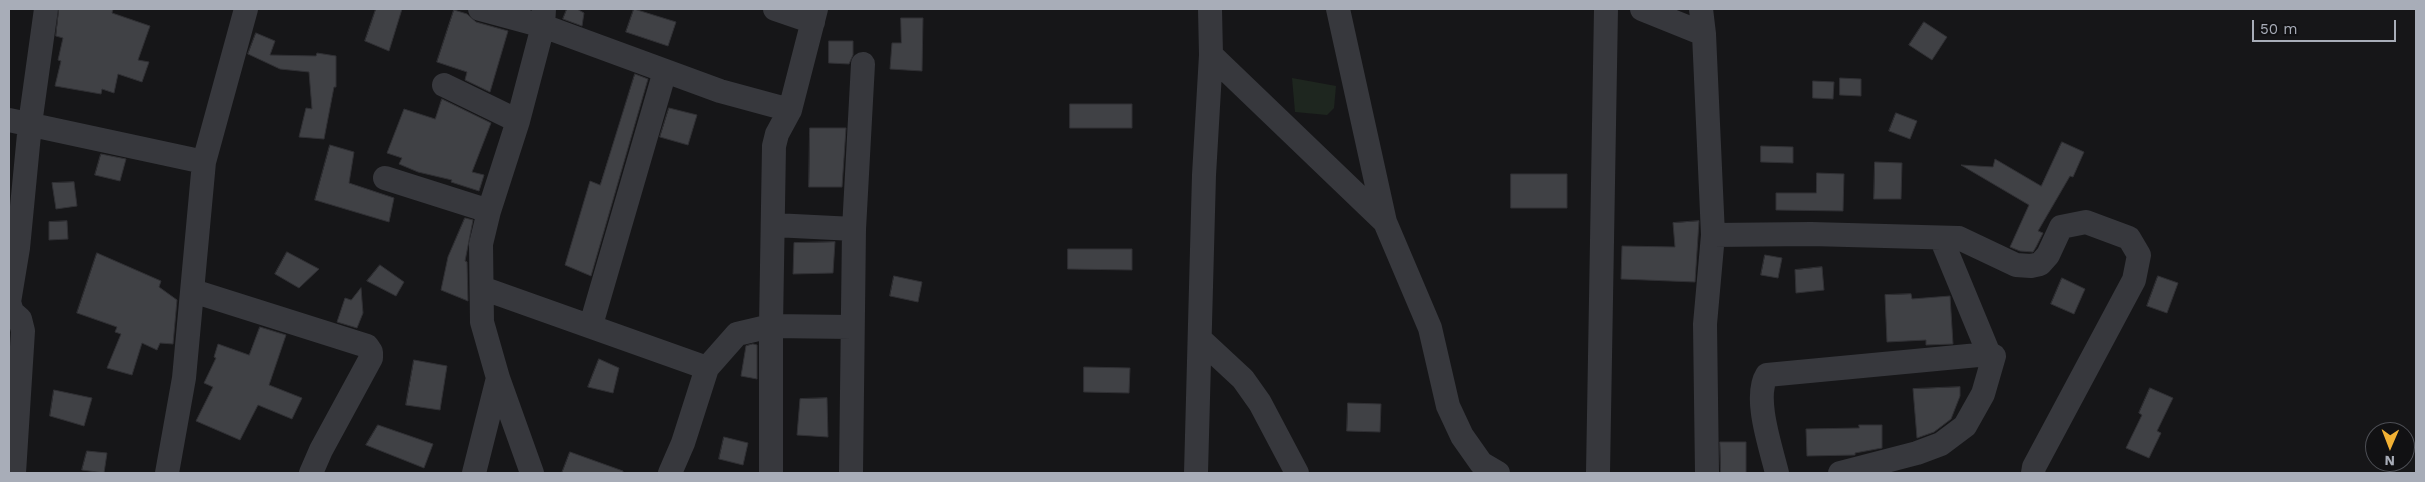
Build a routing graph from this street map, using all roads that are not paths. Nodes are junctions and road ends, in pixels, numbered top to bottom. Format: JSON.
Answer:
{"nodes":[{"id":1,"x":46,"y":9,"type":"edge"},
{"id":2,"x":246,"y":9,"type":"edge"},
{"id":3,"x":480,"y":9,"type":"edge"},
{"id":4,"x":775,"y":9,"type":"edge"},
{"id":5,"x":1210,"y":9,"type":"edge"},
{"id":6,"x":1338,"y":9,"type":"edge"},
{"id":7,"x":1606,"y":9,"type":"edge"},
{"id":8,"x":1642,"y":9,"type":"edge"},
{"id":9,"x":1701,"y":9,"type":"edge"},
{"id":10,"x":815,"y":15,"type":"edge"},
{"id":11,"x":544,"y":17,"type":"edge"},
{"id":12,"x":1704,"y":34,"type":"junction"},
{"id":13,"x":1211,"y":55,"type":"junction"},
{"id":14,"x":863,"y":64,"type":"dead end"},
{"id":15,"x":665,"y":71,"type":"junction"},
{"id":16,"x":444,"y":85,"type":"dead end"},
{"id":17,"x":790,"y":110,"type":"junction"},
{"id":18,"x":518,"y":121,"type":"junction"},
{"id":19,"x":20,"y":122,"type":"edge"},
{"id":20,"x":204,"y":162,"type":"junction"},
{"id":21,"x":385,"y":178,"type":"dead end"},
{"id":22,"x":489,"y":211,"type":"junction"},
{"id":23,"x":1385,"y":222,"type":"junction"},
{"id":24,"x":774,"y":225,"type":"junction"},
{"id":25,"x":854,"y":229,"type":"junction"},
{"id":26,"x":1713,"y":235,"type":"junction"},
{"id":27,"x":1941,"y":238,"type":"junction"},
{"id":28,"x":13,"y":247,"type":"edge"},
{"id":29,"x":482,"y":288,"type":"junction"},
{"id":30,"x":193,"y":291,"type":"junction"},
{"id":31,"x":9,"y":302,"type":"edge"},
{"id":32,"x":591,"y":325,"type":"junction"},
{"id":33,"x":770,"y":326,"type":"junction"},
{"id":34,"x":852,"y":327,"type":"junction"},
{"id":35,"x":1201,"y":340,"type":"junction"},
{"id":36,"x":1989,"y":354,"type":"junction"},
{"id":37,"x":707,"y":368,"type":"junction"},
{"id":38,"x":498,"y":378,"type":"junction"},
{"id":39,"x":14,"y":473,"type":"edge"},
{"id":40,"x":167,"y":473,"type":"edge"},
{"id":41,"x":311,"y":473,"type":"edge"},
{"id":42,"x":474,"y":473,"type":"edge"},
{"id":43,"x":532,"y":473,"type":"edge"},
{"id":44,"x":670,"y":473,"type":"edge"},
{"id":45,"x":771,"y":473,"type":"edge"},
{"id":46,"x":852,"y":473,"type":"edge"},
{"id":47,"x":1196,"y":473,"type":"edge"},
{"id":48,"x":1297,"y":473,"type":"edge"},
{"id":49,"x":1498,"y":473,"type":"edge"},
{"id":50,"x":1598,"y":473,"type":"edge"},
{"id":51,"x":1708,"y":473,"type":"edge"},
{"id":52,"x":1777,"y":473,"type":"edge"},
{"id":53,"x":1840,"y":473,"type":"edge"},
{"id":54,"x":2033,"y":473,"type":"edge"}],
"edges":[{"from":1,"to":19,"type":"street"},
{"from":2,"to":20,"type":"street"},
{"from":3,"to":11,"type":"street"},
{"from":4,"to":10,"type":"street"},
{"from":5,"to":13,"type":"street"},
{"from":6,"to":23,"type":"street"},
{"from":7,"to":50,"type":"street"},
{"from":8,"to":12,"type":"street"},
{"from":9,"to":12,"type":"street"},
{"from":10,"to":17,"type":"street"},
{"from":11,"to":15,"type":"street"},
{"from":11,"to":18,"type":"street"},
{"from":12,"to":26,"type":"street"},
{"from":13,"to":23,"type":"street"},
{"from":13,"to":35,"type":"street"},
{"from":14,"to":25,"type":"street"},
{"from":15,"to":17,"type":"street"},
{"from":15,"to":32,"type":"street"},
{"from":16,"to":18,"type":"street"},
{"from":17,"to":24,"type":"street"},
{"from":18,"to":22,"type":"street"},
{"from":19,"to":20,"type":"street"},
{"from":19,"to":28,"type":"street"},
{"from":20,"to":30,"type":"street"},
{"from":21,"to":22,"type":"street"},
{"from":22,"to":29,"type":"street"},
{"from":23,"to":49,"type":"street"},
{"from":24,"to":25,"type":"street"},
{"from":24,"to":33,"type":"street"},
{"from":25,"to":34,"type":"street"},
{"from":26,"to":27,"type":"street"},
{"from":26,"to":51,"type":"street"},
{"from":27,"to":36,"type":"street"},
{"from":27,"to":54,"type":"street"},
{"from":28,"to":31,"type":"street"},
{"from":29,"to":32,"type":"street"},
{"from":29,"to":38,"type":"street"},
{"from":30,"to":40,"type":"street"},
{"from":30,"to":41,"type":"street"},
{"from":31,"to":39,"type":"street"},
{"from":32,"to":37,"type":"street"},
{"from":33,"to":34,"type":"street"},
{"from":33,"to":37,"type":"street"},
{"from":33,"to":45,"type":"street"},
{"from":34,"to":46,"type":"street"},
{"from":35,"to":47,"type":"street"},
{"from":35,"to":48,"type":"street"},
{"from":36,"to":52,"type":"street"},
{"from":36,"to":53,"type":"street"},
{"from":37,"to":44,"type":"street"},
{"from":38,"to":42,"type":"street"},
{"from":38,"to":43,"type":"street"}]}
